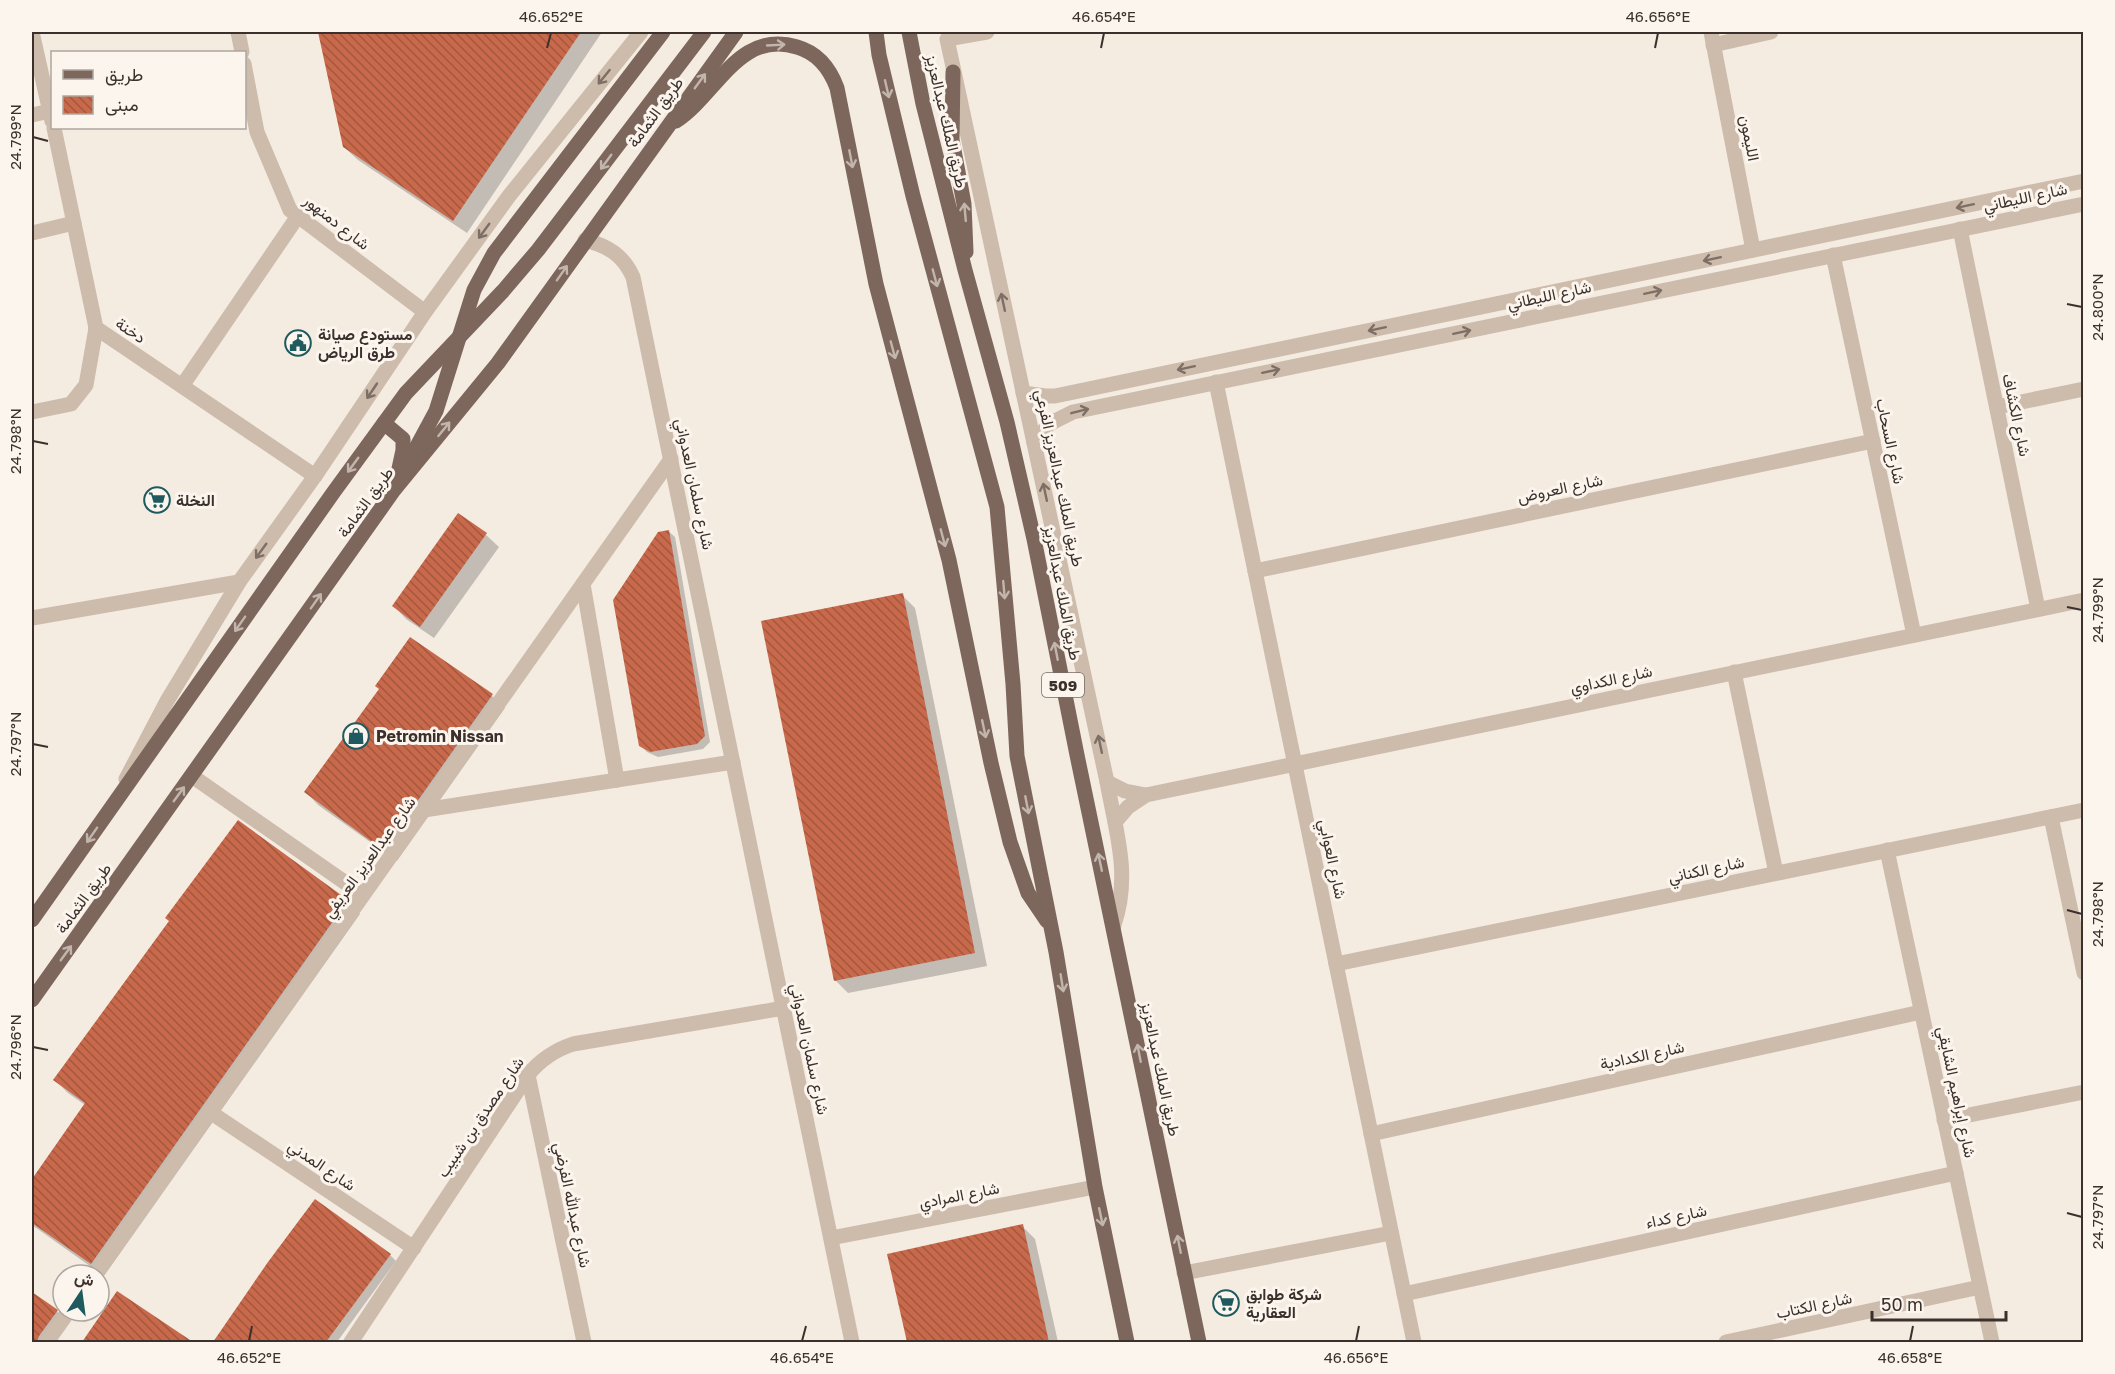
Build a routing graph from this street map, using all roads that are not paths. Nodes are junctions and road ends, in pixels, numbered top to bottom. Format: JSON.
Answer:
{"nodes":[{"id":1,"x":32,"y":32,"type":"edge"},
{"id":2,"x":238,"y":32,"type":"edge"},
{"id":3,"x":641,"y":32,"type":"edge"},
{"id":4,"x":663,"y":32,"type":"edge"},
{"id":5,"x":704,"y":32,"type":"edge"},
{"id":6,"x":736,"y":32,"type":"edge"},
{"id":7,"x":876,"y":32,"type":"edge"},
{"id":8,"x":909,"y":32,"type":"edge"},
{"id":9,"x":987,"y":32,"type":"edge"},
{"id":10,"x":1771,"y":32,"type":"edge"},
{"id":11,"x":1712,"y":38,"type":"edge"},
{"id":12,"x":240,"y":51,"type":"edge"},
{"id":13,"x":953,"y":72,"type":"junction"},
{"id":14,"x":246,"y":79,"type":"edge"},
{"id":15,"x":49,"y":87,"type":"edge"},
{"id":16,"x":32,"y":115,"type":"edge"},
{"id":17,"x":51,"y":116,"type":"edge"},
{"id":18,"x":665,"y":128,"type":"junction"},
{"id":19,"x":54,"y":129,"type":"edge"},
{"id":20,"x":2084,"y":181,"type":"edge"},
{"id":21,"x":2084,"y":204,"type":"edge"},
{"id":22,"x":298,"y":216,"type":"junction"},
{"id":23,"x":74,"y":223,"type":"junction"},
{"id":24,"x":1960,"y":229,"type":"junction"},
{"id":25,"x":32,"y":233,"type":"edge"},
{"id":26,"x":585,"y":240,"type":"junction"},
{"id":27,"x":1753,"y":250,"type":"junction"},
{"id":28,"x":1833,"y":255,"type":"junction"},
{"id":29,"x":965,"y":270,"type":"junction"},
{"id":30,"x":425,"y":312,"type":"junction"},
{"id":31,"x":96,"y":328,"type":"junction"},
{"id":32,"x":458,"y":340,"type":"junction"},
{"id":33,"x":1216,"y":382,"type":"junction"},
{"id":34,"x":182,"y":386,"type":"junction"},
{"id":35,"x":2084,"y":389,"type":"edge"},
{"id":36,"x":1023,"y":393,"type":"junction"},
{"id":37,"x":1997,"y":407,"type":"junction"},
{"id":38,"x":32,"y":412,"type":"edge"},
{"id":39,"x":384,"y":423,"type":"junction"},
{"id":40,"x":1873,"y":441,"type":"junction"},
{"id":41,"x":1034,"y":443,"type":"junction"},
{"id":42,"x":671,"y":459,"type":"junction"},
{"id":43,"x":315,"y":476,"type":"junction"},
{"id":44,"x":394,"y":490,"type":"junction"},
{"id":45,"x":1255,"y":571,"type":"junction"},
{"id":46,"x":239,"y":582,"type":"junction"},
{"id":47,"x":583,"y":584,"type":"junction"},
{"id":48,"x":2084,"y":600,"type":"edge"},
{"id":49,"x":2038,"y":609,"type":"junction"},
{"id":50,"x":32,"y":618,"type":"edge"},
{"id":51,"x":1914,"y":635,"type":"junction"},
{"id":52,"x":1734,"y":672,"type":"junction"},
{"id":53,"x":733,"y":762,"type":"junction"},
{"id":54,"x":1295,"y":764,"type":"junction"},
{"id":55,"x":192,"y":776,"type":"junction"},
{"id":56,"x":617,"y":780,"type":"junction"},
{"id":57,"x":1107,"y":782,"type":"junction"},
{"id":58,"x":1146,"y":795,"type":"junction"},
{"id":59,"x":424,"y":810,"type":"junction"},
{"id":60,"x":2084,"y":810,"type":"edge"},
{"id":61,"x":108,"y":811,"type":"junction"},
{"id":62,"x":2050,"y":817,"type":"junction"},
{"id":63,"x":1115,"y":822,"type":"junction"},
{"id":64,"x":1887,"y":850,"type":"junction"},
{"id":65,"x":1776,"y":873,"type":"junction"},
{"id":66,"x":363,"y":895,"type":"junction"},
{"id":67,"x":32,"y":920,"type":"edge"},
{"id":68,"x":1114,"y":925,"type":"junction"},
{"id":69,"x":1051,"y":926,"type":"junction"},
{"id":70,"x":1336,"y":964,"type":"junction"},
{"id":71,"x":2084,"y":973,"type":"edge"},
{"id":72,"x":32,"y":1000,"type":"edge"},
{"id":73,"x":784,"y":1008,"type":"junction"},
{"id":74,"x":1922,"y":1012,"type":"junction"},
{"id":75,"x":528,"y":1076,"type":"junction"},
{"id":76,"x":2084,"y":1092,"type":"edge"},
{"id":77,"x":210,"y":1112,"type":"junction"},
{"id":78,"x":1944,"y":1120,"type":"junction"},
{"id":79,"x":1371,"y":1134,"type":"junction"},
{"id":80,"x":1956,"y":1173,"type":"junction"},
{"id":81,"x":1095,"y":1187,"type":"junction"},
{"id":82,"x":1391,"y":1233,"type":"junction"},
{"id":83,"x":831,"y":1239,"type":"junction"},
{"id":84,"x":414,"y":1248,"type":"junction"},
{"id":85,"x":103,"y":1263,"type":"edge"},
{"id":86,"x":1184,"y":1273,"type":"junction"},
{"id":87,"x":1980,"y":1287,"type":"junction"},
{"id":88,"x":1404,"y":1294,"type":"junction"},
{"id":89,"x":60,"y":1323,"type":"edge"},
{"id":90,"x":47,"y":1342,"type":"edge"},
{"id":91,"x":351,"y":1342,"type":"edge"},
{"id":92,"x":584,"y":1342,"type":"edge"},
{"id":93,"x":852,"y":1342,"type":"edge"},
{"id":94,"x":1127,"y":1342,"type":"edge"},
{"id":95,"x":1199,"y":1342,"type":"edge"},
{"id":96,"x":1414,"y":1342,"type":"edge"},
{"id":97,"x":1726,"y":1342,"type":"edge"},
{"id":98,"x":1992,"y":1342,"type":"edge"}],
"edges":[{"from":1,"to":15,"type":"street"},
{"from":2,"to":12,"type":"street","name":"شارع دمنهور"},
{"from":3,"to":30,"type":"street","one_way":true},
{"from":4,"to":32,"type":"main road"},
{"from":5,"to":32,"type":"main road","name":"طريق الثمامة","one_way":true},
{"from":18,"to":6,"type":"main road","name":"طريق الثمامة","one_way":true},
{"from":7,"to":69,"type":"main road","one_way":true},
{"from":8,"to":29,"type":"main road","name":"طريق الملك عبدالعزيز","number":"509"},
{"from":9,"to":13,"type":"street","name":"طريق الملك عبدالعزيز الفرعي"},
{"from":10,"to":11,"type":"street"},
{"from":11,"to":27,"type":"street","name":"الليمون"},
{"from":29,"to":13,"type":"main road","one_way":true},
{"from":36,"to":13,"type":"street","name":"طريق الملك عبدالعزيز الفرعي","one_way":true},
{"from":14,"to":22,"type":"street","name":"شارع دمنهور"},
{"from":15,"to":17,"type":"street"},
{"from":16,"to":17,"type":"street"},
{"from":18,"to":26,"type":"main road","name":"طريق الثمامة"},
{"from":18,"to":69,"type":"main road","one_way":true},
{"from":19,"to":23,"type":"street","name":"دخنة"},
{"from":20,"to":27,"type":"street","name":"شارع الليطاني","one_way":true},
{"from":21,"to":24,"type":"street","name":"شارع الليطاني"},
{"from":22,"to":30,"type":"street","name":"شارع دمنهور"},
{"from":22,"to":34,"type":"street"},
{"from":23,"to":25,"type":"street"},
{"from":23,"to":31,"type":"street","name":"دخنة"},
{"from":24,"to":28,"type":"street","name":"شارع الليطاني"},
{"from":24,"to":37,"type":"street","name":"شارع الكشاف"},
{"from":26,"to":42,"type":"street","name":"شارع سلمان العدواني"},
{"from":44,"to":26,"type":"main road","name":"طريق الثمامة","one_way":true},
{"from":27,"to":36,"type":"street","name":"شارع الليطاني","one_way":true},
{"from":33,"to":28,"type":"street","name":"شارع الليطاني","one_way":true},
{"from":28,"to":40,"type":"street","name":"شارع السحاب"},
{"from":68,"to":29,"type":"main road","name":"طريق الملك عبدالعزيز","number":"509","one_way":true},
{"from":30,"to":43,"type":"street","one_way":true},
{"from":31,"to":34,"type":"street","name":"دخنة"},
{"from":31,"to":38,"type":"street"},
{"from":32,"to":39,"type":"main road","name":"طريق الثمامة"},
{"from":32,"to":44,"type":"main road"},
{"from":41,"to":33,"type":"street","name":"شارع الليطاني","one_way":true},
{"from":33,"to":45,"type":"street","name":"شارع العوابي"},
{"from":34,"to":43,"type":"street","name":"دخنة"},
{"from":35,"to":37,"type":"street"},
{"from":36,"to":41,"type":"street","name":"طريق الملك عبدالعزيز الفرعي"},
{"from":37,"to":49,"type":"street","name":"شارع الكشاف"},
{"from":39,"to":44,"type":"main road"},
{"from":39,"to":61,"type":"main road","name":"طريق الثمامة","one_way":true},
{"from":40,"to":45,"type":"street","name":"شارع العروض"},
{"from":40,"to":51,"type":"street","name":"شارع السحاب"},
{"from":57,"to":41,"type":"street","name":"طريق الملك عبدالعزيز الفرعي","one_way":true},
{"from":42,"to":47,"type":"street","name":"شارع عبدالعزيز العريفي"},
{"from":42,"to":53,"type":"street","name":"شارع سلمان العدواني"},
{"from":43,"to":46,"type":"street","one_way":true},
{"from":55,"to":44,"type":"main road","name":"طريق الثمامة","one_way":true},
{"from":45,"to":54,"type":"street","name":"شارع العوابي"},
{"from":46,"to":50,"type":"street"},
{"from":46,"to":61,"type":"street"},
{"from":47,"to":56,"type":"street"},
{"from":47,"to":59,"type":"street","name":"شارع عبدالعزيز العريفي"},
{"from":48,"to":49,"type":"street","name":"شارع الكداوي"},
{"from":49,"to":51,"type":"street","name":"شارع الكداوي"},
{"from":51,"to":52,"type":"street","name":"شارع الكداوي"},
{"from":52,"to":54,"type":"street","name":"شارع الكداوي"},
{"from":52,"to":65,"type":"street"},
{"from":53,"to":56,"type":"street"},
{"from":53,"to":73,"type":"street","name":"شارع سلمان العدواني"},
{"from":54,"to":58,"type":"street","name":"شارع الكداوي"},
{"from":54,"to":70,"type":"street","name":"شارع العوابي"},
{"from":55,"to":66,"type":"street"},
{"from":72,"to":55,"type":"main road","name":"طريق الثمامة","one_way":true},
{"from":56,"to":59,"type":"street"},
{"from":57,"to":58,"type":"street","name":"شارع الكداوي"},
{"from":57,"to":63,"type":"street","name":"طريق الملك عبدالعزيز الفرعي"},
{"from":58,"to":63,"type":"street","name":"شارع الكداوي"},
{"from":59,"to":66,"type":"street","name":"شارع عبدالعزيز العريفي"},
{"from":60,"to":62,"type":"street","name":"شارع الكناني"},
{"from":61,"to":67,"type":"main road","name":"طريق الثمامة","one_way":true},
{"from":62,"to":64,"type":"street","name":"شارع الكناني"},
{"from":62,"to":71,"type":"street"},
{"from":63,"to":68,"type":"street","name":"طريق الملك عبدالعزيز الفرعي"},
{"from":64,"to":65,"type":"street","name":"شارع الكناني"},
{"from":64,"to":74,"type":"street","name":"شارع إبراهيم الشايقي"},
{"from":65,"to":70,"type":"street","name":"شارع الكناني"},
{"from":66,"to":77,"type":"street","name":"شارع عبدالعزيز العريفي"},
{"from":86,"to":68,"type":"main road","name":"طريق الملك عبدالعزيز","number":"509","one_way":true},
{"from":69,"to":81,"type":"main road","one_way":true},
{"from":70,"to":79,"type":"street","name":"شارع العوابي"},
{"from":73,"to":75,"type":"street","name":"شارع مصدق بن شبيب"},
{"from":73,"to":83,"type":"street","name":"شارع سلمان العدواني"},
{"from":74,"to":78,"type":"street","name":"شارع إبراهيم الشايقي"},
{"from":74,"to":79,"type":"street","name":"شارع الكدادية"},
{"from":75,"to":84,"type":"street","name":"شارع مصدق بن شبيب"},
{"from":75,"to":92,"type":"street","name":"شارع عبدالله الفرضي"},
{"from":76,"to":78,"type":"street"},
{"from":77,"to":84,"type":"street","name":"شارع المدني"},
{"from":77,"to":85,"type":"street","name":"شارع عبدالعزيز العريفي"},
{"from":78,"to":80,"type":"street","name":"شارع إبراهيم الشايقي"},
{"from":79,"to":82,"type":"street","name":"شارع العوابي"},
{"from":80,"to":87,"type":"street","name":"شارع إبراهيم الشايقي"},
{"from":80,"to":88,"type":"street","name":"شارع كداء"},
{"from":81,"to":83,"type":"street","name":"شارع المرادي"},
{"from":81,"to":94,"type":"main road","one_way":true},
{"from":82,"to":86,"type":"street"},
{"from":82,"to":88,"type":"street","name":"شارع العوابي"},
{"from":83,"to":93,"type":"street","name":"شارع سلمان العدواني"},
{"from":84,"to":91,"type":"street","name":"شارع مصدق بن شبيب"},
{"from":86,"to":95,"type":"main road","name":"طريق الملك عبدالعزيز","number":"509"},
{"from":87,"to":97,"type":"street","name":"شارع الكتاب"},
{"from":87,"to":98,"type":"street","name":"شارع إبراهيم الشايقي"},
{"from":88,"to":96,"type":"street","name":"شارع العوابي"},
{"from":89,"to":90,"type":"street"}]}
